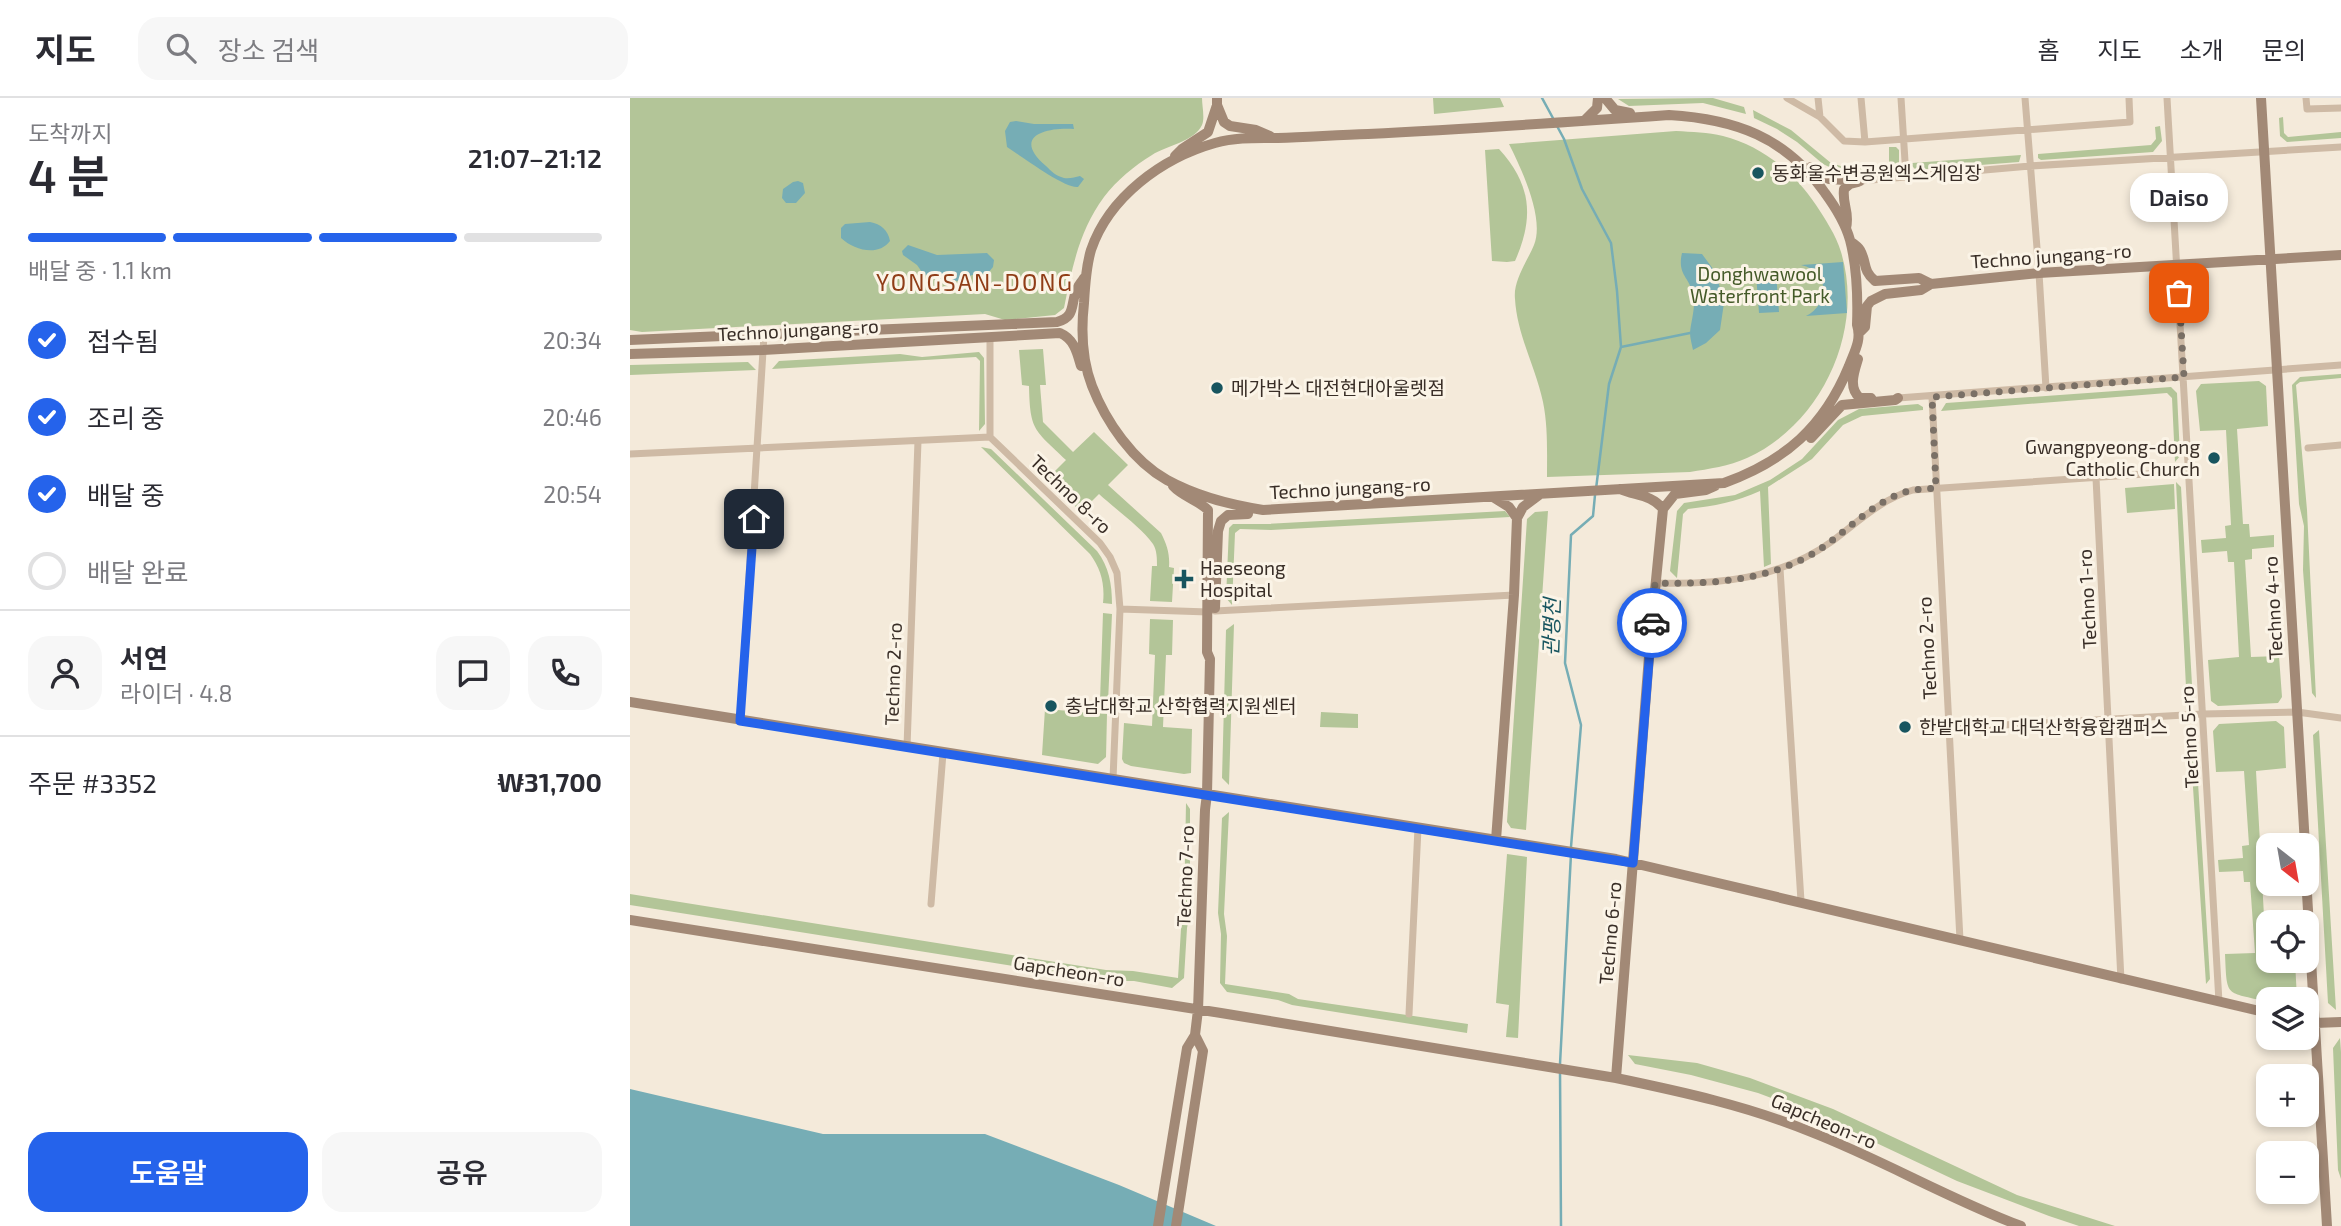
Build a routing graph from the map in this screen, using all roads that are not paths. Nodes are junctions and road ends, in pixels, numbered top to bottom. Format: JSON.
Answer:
{"nodes":[{"id":1,"x":1598,"y":98,"type":"edge"},
{"id":2,"x":1605,"y":98,"type":"edge"},
{"id":3,"x":1787,"y":98,"type":"edge"},
{"id":4,"x":1818,"y":98,"type":"edge"},
{"id":5,"x":1861,"y":98,"type":"edge"},
{"id":6,"x":1901,"y":98,"type":"edge"},
{"id":7,"x":2025,"y":98,"type":"edge"},
{"id":8,"x":2129,"y":98,"type":"edge"},
{"id":9,"x":2167,"y":98,"type":"edge"},
{"id":10,"x":2261,"y":98,"type":"edge"},
{"id":11,"x":2306,"y":98,"type":"edge"},
{"id":12,"x":1217,"y":102,"type":"edge"},
{"id":13,"x":2341,"y":108,"type":"edge"},
{"id":14,"x":1591,"y":117,"type":"junction"},
{"id":15,"x":1641,"y":117,"type":"junction"},
{"id":16,"x":1820,"y":117,"type":"junction"},
{"id":17,"x":2026,"y":129,"type":"junction"},
{"id":18,"x":1273,"y":138,"type":"junction"},
{"id":19,"x":1903,"y":139,"type":"junction"},
{"id":20,"x":1865,"y":142,"type":"junction"},
{"id":21,"x":2341,"y":147,"type":"edge"},
{"id":22,"x":2264,"y":152,"type":"junction"},
{"id":23,"x":1793,"y":157,"type":"junction"},
{"id":24,"x":2171,"y":159,"type":"junction"},
{"id":25,"x":1170,"y":161,"type":"junction"},
{"id":26,"x":2030,"y":166,"type":"junction"},
{"id":27,"x":1906,"y":177,"type":"junction"},
{"id":28,"x":1860,"y":181,"type":"junction"},
{"id":29,"x":1846,"y":228,"type":"junction"},
{"id":30,"x":1850,"y":240,"type":"junction"},
{"id":31,"x":2341,"y":255,"type":"edge"},
{"id":32,"x":2271,"y":260,"type":"junction"},
{"id":33,"x":2177,"y":265,"type":"junction"},
{"id":34,"x":2039,"y":273,"type":"junction"},
{"id":35,"x":1086,"y":276,"type":"junction"},
{"id":36,"x":1931,"y":284,"type":"junction"},
{"id":37,"x":1052,"y":328,"type":"junction"},
{"id":38,"x":1859,"y":333,"type":"junction"},
{"id":39,"x":764,"y":335,"type":"junction"},
{"id":40,"x":990,"y":337,"type":"junction"},
{"id":41,"x":630,"y":340,"type":"edge"},
{"id":42,"x":1858,"y":345,"type":"junction"},
{"id":43,"x":763,"y":350,"type":"junction"},
{"id":44,"x":630,"y":354,"type":"edge"},
{"id":45,"x":2341,"y":365,"type":"edge"},
{"id":46,"x":2277,"y":370,"type":"junction"},
{"id":47,"x":2184,"y":377,"type":"junction"},
{"id":48,"x":1090,"y":383,"type":"junction"},
{"id":49,"x":2046,"y":388,"type":"junction"},
{"id":50,"x":1932,"y":397,"type":"junction"},
{"id":51,"x":1898,"y":398,"type":"junction"},
{"id":52,"x":990,"y":437,"type":"junction"},
{"id":53,"x":918,"y":442,"type":"junction"},
{"id":54,"x":2341,"y":445,"type":"edge"},
{"id":55,"x":758,"y":447,"type":"junction"},
{"id":56,"x":2308,"y":448,"type":"dead end"},
{"id":57,"x":1790,"y":449,"type":"junction"},
{"id":58,"x":630,"y":454,"type":"edge"},
{"id":59,"x":2189,"y":471,"type":"junction"},
{"id":60,"x":2096,"y":478,"type":"junction"},
{"id":61,"x":1167,"y":480,"type":"junction"},
{"id":62,"x":1724,"y":483,"type":"junction"},
{"id":63,"x":1936,"y":488,"type":"junction"},
{"id":64,"x":1650,"y":492,"type":"junction"},
{"id":65,"x":1544,"y":494,"type":"junction"},
{"id":66,"x":1493,"y":497,"type":"junction"},
{"id":67,"x":1663,"y":509,"type":"junction"},
{"id":68,"x":1262,"y":510,"type":"junction"},
{"id":69,"x":1517,"y":518,"type":"junction"},
{"id":70,"x":1780,"y":569,"type":"junction"},
{"id":71,"x":1655,"y":583,"type":"junction"},
{"id":72,"x":1514,"y":596,"type":"junction"},
{"id":73,"x":1120,"y":609,"type":"junction"},
{"id":74,"x":1212,"y":612,"type":"junction"},
{"id":75,"x":630,"y":702,"type":"edge"},
{"id":76,"x":2297,"y":712,"type":"junction"},
{"id":77,"x":2203,"y":714,"type":"junction"},
{"id":78,"x":2341,"y":718,"type":"edge"},
{"id":79,"x":2109,"y":719,"type":"junction"},
{"id":80,"x":740,"y":721,"type":"junction"},
{"id":81,"x":1949,"y":729,"type":"junction"},
{"id":82,"x":907,"y":747,"type":"junction"},
{"id":83,"x":943,"y":753,"type":"junction"},
{"id":84,"x":1113,"y":779,"type":"junction"},
{"id":85,"x":1207,"y":794,"type":"junction"},
{"id":86,"x":1418,"y":828,"type":"junction"},
{"id":87,"x":2304,"y":833,"type":"edge"},
{"id":88,"x":1496,"y":840,"type":"junction"},
{"id":89,"x":1633,"y":863,"type":"junction"},
{"id":90,"x":2307,"y":896,"type":"edge"},
{"id":91,"x":1801,"y":901,"type":"junction"},
{"id":92,"x":931,"y":904,"type":"dead end"},
{"id":93,"x":630,"y":920,"type":"edge"},
{"id":94,"x":1960,"y":940,"type":"junction"},
{"id":95,"x":2122,"y":979,"type":"junction"},
{"id":96,"x":2310,"y":987,"type":"edge"},
{"id":97,"x":2219,"y":1002,"type":"junction"},
{"id":98,"x":1198,"y":1010,"type":"junction"},
{"id":99,"x":2256,"y":1010,"type":"edge"},
{"id":100,"x":1409,"y":1014,"type":"dead end"},
{"id":101,"x":2319,"y":1022,"type":"edge"},
{"id":102,"x":2341,"y":1022,"type":"edge"},
{"id":103,"x":1195,"y":1034,"type":"junction"},
{"id":104,"x":2313,"y":1050,"type":"edge"},
{"id":105,"x":1610,"y":1077,"type":"junction"},
{"id":106,"x":1158,"y":1226,"type":"edge"},
{"id":107,"x":1176,"y":1226,"type":"edge"},
{"id":108,"x":2021,"y":1226,"type":"edge"},
{"id":109,"x":2327,"y":1226,"type":"edge"}],
"edges":[{"from":1,"to":14,"type":"main road"},
{"from":2,"to":15,"type":"main road"},
{"from":3,"to":16,"type":"street"},
{"from":4,"to":16,"type":"street"},
{"from":5,"to":20,"type":"street"},
{"from":6,"to":19,"type":"street"},
{"from":7,"to":17,"type":"street"},
{"from":8,"to":17,"type":"street"},
{"from":9,"to":24,"type":"street","name":"Techno 5-ro"},
{"from":10,"to":22,"type":"main road","name":"Techno 4-ro"},
{"from":11,"to":13,"type":"street"},
{"from":12,"to":18,"type":"main road"},
{"from":12,"to":25,"type":"main road"},
{"from":14,"to":15,"type":"main road"},
{"from":14,"to":18,"type":"main road","name":"Techno jungang-ro"},
{"from":15,"to":23,"type":"main road"},
{"from":16,"to":20,"type":"street"},
{"from":17,"to":19,"type":"street"},
{"from":17,"to":26,"type":"street"},
{"from":18,"to":25,"type":"main road","name":"Techno jungang-ro"},
{"from":19,"to":20,"type":"street"},
{"from":19,"to":27,"type":"street"},
{"from":21,"to":22,"type":"street"},
{"from":22,"to":24,"type":"street"},
{"from":22,"to":32,"type":"main road","name":"Techno 4-ro"},
{"from":23,"to":28,"type":"main road"},
{"from":23,"to":29,"type":"main road"},
{"from":24,"to":26,"type":"street"},
{"from":24,"to":33,"type":"street","name":"Techno 5-ro"},
{"from":25,"to":35,"type":"main road","name":"Techno jungang-ro"},
{"from":26,"to":27,"type":"street"},
{"from":26,"to":34,"type":"street"},
{"from":27,"to":28,"type":"street"},
{"from":28,"to":29,"type":"main road"},
{"from":29,"to":30,"type":"main road"},
{"from":30,"to":36,"type":"main road"},
{"from":30,"to":38,"type":"main road"},
{"from":31,"to":32,"type":"main road","name":"Techno jungang-ro"},
{"from":32,"to":33,"type":"main road","name":"Techno jungang-ro"},
{"from":32,"to":46,"type":"main road","name":"Techno 4-ro"},
{"from":33,"to":34,"type":"main road","name":"Techno jungang-ro"},
{"from":33,"to":47,"type":"street","name":"Techno 5-ro"},
{"from":34,"to":36,"type":"main road","name":"Techno jungang-ro"},
{"from":34,"to":49,"type":"street"},
{"from":35,"to":37,"type":"main road"},
{"from":35,"to":48,"type":"main road","name":"Techno jungang-ro"},
{"from":36,"to":38,"type":"main road"},
{"from":37,"to":39,"type":"main road","name":"Techno jungang-ro"},
{"from":37,"to":40,"type":"main road","name":"Techno jungang-ro"},
{"from":37,"to":48,"type":"main road"},
{"from":38,"to":42,"type":"main road"},
{"from":39,"to":41,"type":"main road","name":"Techno jungang-ro"},
{"from":39,"to":43,"type":"street"},
{"from":40,"to":43,"type":"main road","name":"Techno jungang-ro"},
{"from":40,"to":52,"type":"street"},
{"from":42,"to":51,"type":"main road"},
{"from":42,"to":57,"type":"main road"},
{"from":43,"to":44,"type":"main road","name":"Techno jungang-ro"},
{"from":43,"to":55,"type":"street"},
{"from":45,"to":46,"type":"street"},
{"from":46,"to":47,"type":"street"},
{"from":46,"to":76,"type":"main road","name":"Techno 4-ro"},
{"from":47,"to":49,"type":"street"},
{"from":47,"to":59,"type":"street","name":"Techno 5-ro"},
{"from":48,"to":61,"type":"main road","name":"Techno jungang-ro"},
{"from":49,"to":50,"type":"street"},
{"from":50,"to":51,"type":"street"},
{"from":50,"to":63,"type":"street","name":"Techno 2-ro"},
{"from":51,"to":57,"type":"main road"},
{"from":52,"to":53,"type":"street"},
{"from":52,"to":73,"type":"street","name":"Techno 8-ro"},
{"from":53,"to":55,"type":"street"},
{"from":53,"to":82,"type":"street","name":"Techno 2-ro"},
{"from":54,"to":56,"type":"street"},
{"from":55,"to":58,"type":"street"},
{"from":55,"to":80,"type":"street"},
{"from":57,"to":62,"type":"main road"},
{"from":59,"to":60,"type":"street"},
{"from":59,"to":77,"type":"street","name":"Techno 5-ro"},
{"from":60,"to":63,"type":"street"},
{"from":60,"to":79,"type":"street","name":"Techno 1-ro"},
{"from":61,"to":68,"type":"main road","name":"Techno jungang-ro"},
{"from":61,"to":74,"type":"main road","name":"Techno 7-ro"},
{"from":62,"to":64,"type":"main road"},
{"from":62,"to":67,"type":"main road"},
{"from":63,"to":70,"type":"street"},
{"from":63,"to":81,"type":"street","name":"Techno 2-ro"},
{"from":64,"to":65,"type":"main road","name":"Techno jungang-ro"},
{"from":64,"to":67,"type":"main road"},
{"from":65,"to":66,"type":"main road","name":"Techno jungang-ro"},
{"from":65,"to":69,"type":"main road"},
{"from":66,"to":68,"type":"main road","name":"Techno jungang-ro"},
{"from":66,"to":69,"type":"main road"},
{"from":67,"to":71,"type":"main road","name":"Techno 6-ro"},
{"from":68,"to":74,"type":"main road","name":"Techno 7-ro"},
{"from":69,"to":72,"type":"main road"},
{"from":70,"to":71,"type":"street"},
{"from":70,"to":91,"type":"street"},
{"from":71,"to":89,"type":"main road","name":"Techno 6-ro"},
{"from":72,"to":74,"type":"street"},
{"from":72,"to":88,"type":"main road"},
{"from":73,"to":74,"type":"street"},
{"from":73,"to":84,"type":"street","name":"Techno 8-ro"},
{"from":74,"to":85,"type":"main road","name":"Techno 7-ro"},
{"from":75,"to":80,"type":"main road","name":"Techno 2-ro"},
{"from":76,"to":77,"type":"street"},
{"from":76,"to":78,"type":"street"},
{"from":76,"to":87,"type":"main road","name":"Techno 4-ro"},
{"from":77,"to":79,"type":"street"},
{"from":77,"to":97,"type":"street","name":"Techno 5-ro"},
{"from":79,"to":81,"type":"street"},
{"from":79,"to":95,"type":"street","name":"Techno 1-ro"},
{"from":80,"to":82,"type":"main road","name":"Techno 2-ro"},
{"from":81,"to":94,"type":"street","name":"Techno 2-ro"},
{"from":82,"to":83,"type":"main road","name":"Techno 2-ro"},
{"from":83,"to":84,"type":"main road","name":"Techno 2-ro"},
{"from":83,"to":92,"type":"street"},
{"from":84,"to":85,"type":"main road","name":"Techno 2-ro"},
{"from":85,"to":86,"type":"main road","name":"Techno 2-ro"},
{"from":85,"to":98,"type":"main road","name":"Techno 7-ro"},
{"from":86,"to":88,"type":"main road","name":"Techno 2-ro"},
{"from":86,"to":100,"type":"street"},
{"from":88,"to":89,"type":"main road","name":"Techno 2-ro"},
{"from":89,"to":91,"type":"main road","name":"Techno 2-ro"},
{"from":89,"to":105,"type":"main road","name":"Techno 6-ro"},
{"from":90,"to":96,"type":"main road"},
{"from":91,"to":94,"type":"main road","name":"Techno 2-ro"},
{"from":93,"to":98,"type":"main road","name":"Gapcheon-ro"},
{"from":94,"to":95,"type":"main road","name":"Techno 2-ro"},
{"from":95,"to":97,"type":"main road","name":"Techno 2-ro"},
{"from":97,"to":99,"type":"main road","name":"Techno 2-ro"},
{"from":98,"to":103,"type":"main road","name":"Techno 7-ro"},
{"from":98,"to":105,"type":"main road","name":"Gapcheon-ro"},
{"from":101,"to":102,"type":"main road"},
{"from":103,"to":106,"type":"main road"},
{"from":103,"to":107,"type":"main road"},
{"from":104,"to":109,"type":"main road"},
{"from":105,"to":108,"type":"main road","name":"Gapcheon-ro"}]}
